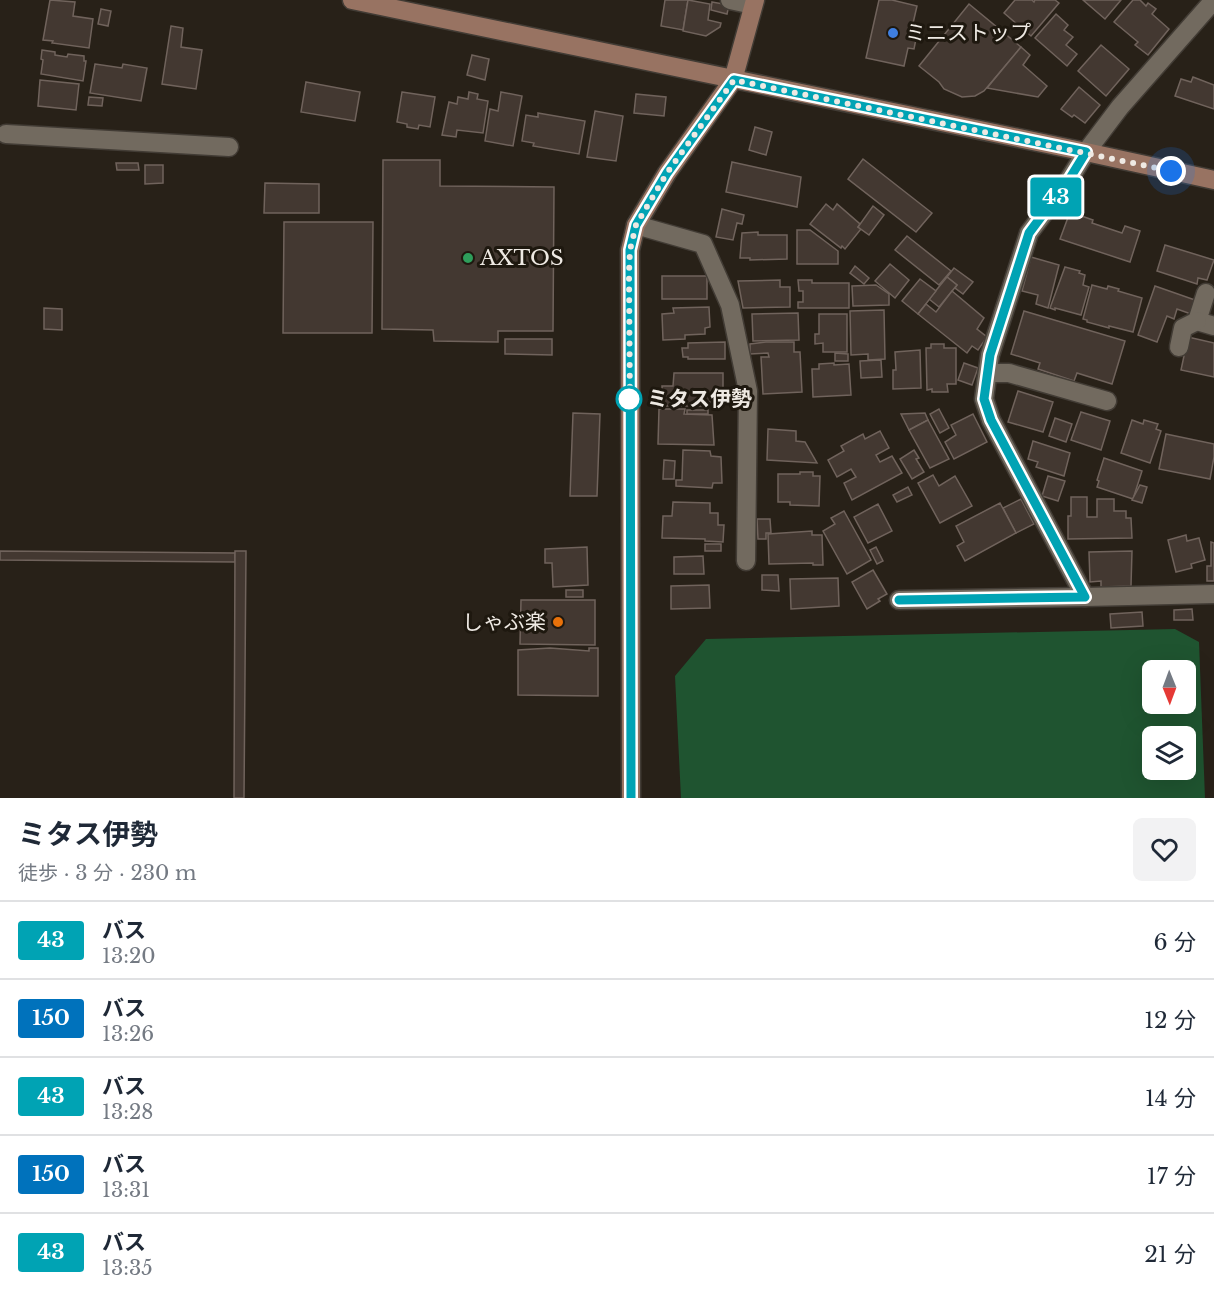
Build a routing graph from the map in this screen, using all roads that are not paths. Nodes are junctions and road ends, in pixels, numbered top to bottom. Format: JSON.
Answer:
{"nodes":[{"id":1,"x":352,"y":0,"type":"edge"},
{"id":2,"x":730,"y":0,"type":"edge"},
{"id":3,"x":1214,"y":0,"type":"edge"},
{"id":4,"x":754,"y":2,"type":"edge"},
{"id":5,"x":734,"y":80,"type":"junction"},
{"id":6,"x":6,"y":134,"type":"dead end"},
{"id":7,"x":229,"y":147,"type":"dead end"},
{"id":8,"x":1086,"y":152,"type":"junction"},
{"id":9,"x":1214,"y":180,"type":"edge"},
{"id":10,"x":636,"y":225,"type":"junction"},
{"id":11,"x":1206,"y":293,"type":"dead end"},
{"id":12,"x":1206,"y":323,"type":"edge"},
{"id":13,"x":1179,"y":347,"type":"dead end"},
{"id":14,"x":988,"y":373,"type":"junction"},
{"id":15,"x":1107,"y":401,"type":"dead end"},
{"id":16,"x":746,"y":561,"type":"dead end"},
{"id":17,"x":1214,"y":594,"type":"edge"},
{"id":18,"x":1085,"y":597,"type":"junction"},
{"id":19,"x":899,"y":600,"type":"dead end"},
{"id":20,"x":631,"y":798,"type":"edge"}],
"edges":[{"from":1,"to":5,"type":"street"},
{"from":2,"to":4,"type":"street"},
{"from":3,"to":8,"type":"street"},
{"from":4,"to":5,"type":"street"},
{"from":5,"to":8,"type":"street"},
{"from":5,"to":10,"type":"street"},
{"from":6,"to":7,"type":"street"},
{"from":8,"to":9,"type":"street"},
{"from":8,"to":14,"type":"street"},
{"from":10,"to":16,"type":"street"},
{"from":10,"to":20,"type":"street"},
{"from":11,"to":12,"type":"street"},
{"from":12,"to":13,"type":"street"},
{"from":14,"to":15,"type":"street"},
{"from":14,"to":18,"type":"street"},
{"from":17,"to":18,"type":"street"},
{"from":18,"to":19,"type":"street"}]}
